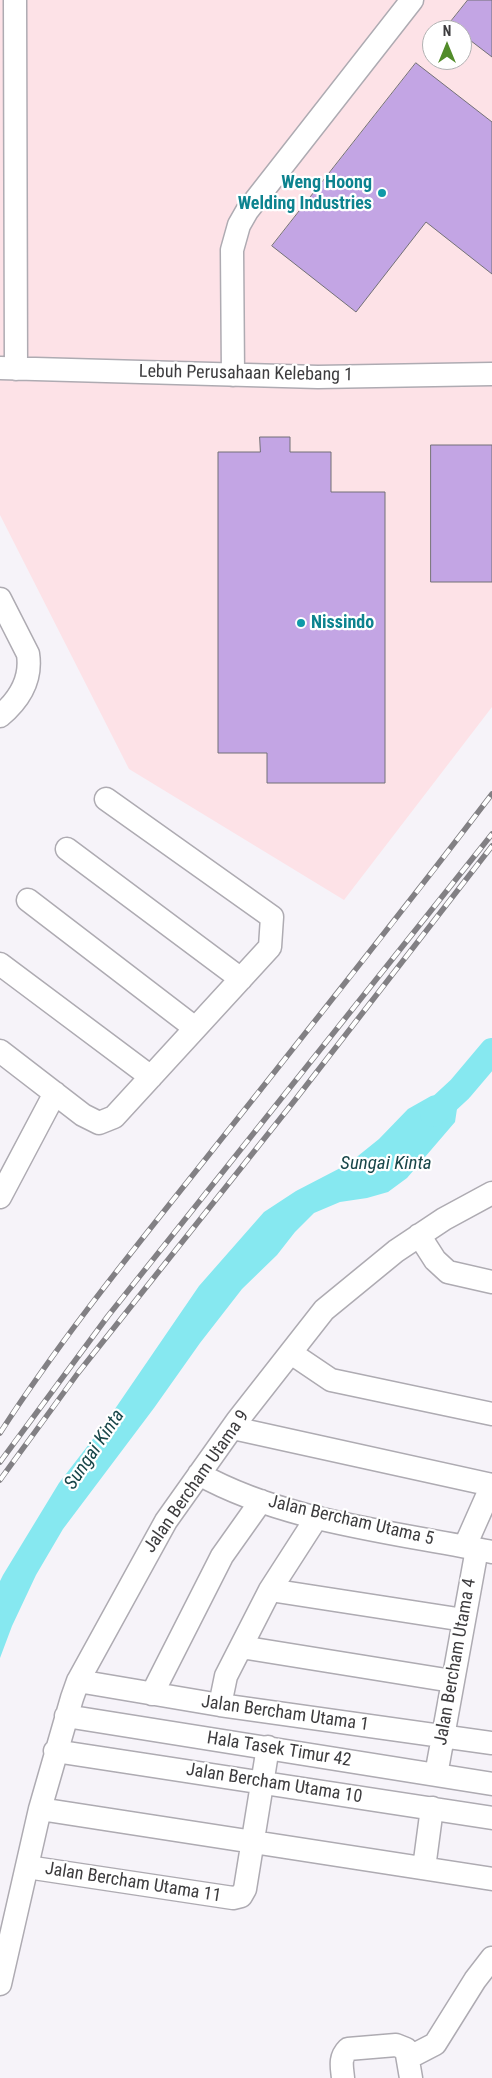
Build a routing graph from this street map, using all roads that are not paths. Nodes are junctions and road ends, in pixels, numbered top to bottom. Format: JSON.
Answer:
{"nodes":[{"id":1,"x":15,"y":0,"type":"edge"},
{"id":2,"x":412,"y":0,"type":"edge"},
{"id":3,"x":8,"y":368,"type":"edge"},
{"id":4,"x":234,"y":374,"type":"junction"},
{"id":5,"x":492,"y":374,"type":"edge"},
{"id":6,"x":0,"y":599,"type":"edge"},
{"id":7,"x":0,"y":716,"type":"edge"},
{"id":8,"x":106,"y":799,"type":"dead end"},
{"id":9,"x":67,"y":849,"type":"dead end"},
{"id":10,"x":28,"y":900,"type":"dead end"},
{"id":11,"x":0,"y":964,"type":"edge"},
{"id":12,"x":241,"y":979,"type":"junction"},
{"id":13,"x":195,"y":1028,"type":"junction"},
{"id":14,"x":0,"y":1051,"type":"edge"},
{"id":15,"x":151,"y":1077,"type":"junction"},
{"id":16,"x":54,"y":1093,"type":"junction"},
{"id":17,"x":8,"y":1163,"type":"edge"},
{"id":18,"x":492,"y":1193,"type":"edge"},
{"id":19,"x":0,"y":1198,"type":"edge"},
{"id":20,"x":419,"y":1236,"type":"junction"},
{"id":21,"x":492,"y":1282,"type":"edge"},
{"id":22,"x":290,"y":1353,"type":"junction"},
{"id":23,"x":492,"y":1414,"type":"edge"},
{"id":24,"x":233,"y":1428,"type":"junction"},
{"id":25,"x":199,"y":1474,"type":"junction"},
{"id":26,"x":492,"y":1485,"type":"edge"},
{"id":27,"x":261,"y":1501,"type":"junction"},
{"id":28,"x":317,"y":1517,"type":"junction"},
{"id":29,"x":478,"y":1549,"type":"edge"},
{"id":30,"x":270,"y":1590,"type":"junction"},
{"id":31,"x":464,"y":1620,"type":"junction"},
{"id":32,"x":241,"y":1647,"type":"junction"},
{"id":33,"x":78,"y":1681,"type":"junction"},
{"id":34,"x":452,"y":1682,"type":"junction"},
{"id":35,"x":152,"y":1694,"type":"junction"},
{"id":36,"x":220,"y":1705,"type":"junction"},
{"id":37,"x":66,"y":1716,"type":"junction"},
{"id":38,"x":442,"y":1736,"type":"junction"},
{"id":39,"x":492,"y":1743,"type":"edge"},
{"id":40,"x":268,"y":1747,"type":"junction"},
{"id":41,"x":56,"y":1751,"type":"junction"},
{"id":42,"x":436,"y":1775,"type":"junction"},
{"id":43,"x":262,"y":1782,"type":"junction"},
{"id":44,"x":492,"y":1784,"type":"edge"},
{"id":45,"x":432,"y":1808,"type":"junction"},
{"id":46,"x":40,"y":1809,"type":"junction"},
{"id":47,"x":492,"y":1818,"type":"edge"},
{"id":48,"x":252,"y":1841,"type":"junction"},
{"id":49,"x":28,"y":1867,"type":"junction"},
{"id":50,"x":424,"y":1868,"type":"junction"},
{"id":51,"x":492,"y":1879,"type":"edge"},
{"id":52,"x":492,"y":1958,"type":"edge"},
{"id":53,"x":0,"y":1984,"type":"edge"},
{"id":54,"x":410,"y":2068,"type":"edge"},
{"id":55,"x":343,"y":2078,"type":"edge"}],
"edges":[{"from":1,"to":3,"type":"street"},
{"from":2,"to":4,"type":"street"},
{"from":3,"to":4,"type":"street","name":"Lebuh Perusahaan Kelebang 1"},
{"from":4,"to":5,"type":"street","name":"Lebuh Perusahaan Kelebang 1"},
{"from":6,"to":7,"type":"street"},
{"from":8,"to":12,"type":"street"},
{"from":9,"to":12,"type":"street"},
{"from":10,"to":13,"type":"street"},
{"from":11,"to":15,"type":"street"},
{"from":12,"to":13,"type":"street"},
{"from":13,"to":15,"type":"street"},
{"from":14,"to":16,"type":"street"},
{"from":15,"to":16,"type":"street"},
{"from":16,"to":17,"type":"street"},
{"from":17,"to":19,"type":"street"},
{"from":18,"to":20,"type":"street","name":"Jalan Bercham Utama 9"},
{"from":20,"to":21,"type":"street"},
{"from":20,"to":22,"type":"street","name":"Jalan Bercham Utama 9"},
{"from":22,"to":23,"type":"street"},
{"from":22,"to":24,"type":"street","name":"Jalan Bercham Utama 9"},
{"from":24,"to":25,"type":"street","name":"Jalan Bercham Utama 9"},
{"from":24,"to":26,"type":"street"},
{"from":25,"to":27,"type":"street","name":"Jalan Bercham Utama 5"},
{"from":25,"to":33,"type":"street","name":"Jalan Bercham Utama 9"},
{"from":26,"to":29,"type":"street","name":"Jalan Bercham Utama 4"},
{"from":27,"to":28,"type":"street","name":"Jalan Bercham Utama 5"},
{"from":27,"to":35,"type":"street"},
{"from":28,"to":29,"type":"street","name":"Jalan Bercham Utama 5"},
{"from":28,"to":30,"type":"street"},
{"from":29,"to":31,"type":"street","name":"Jalan Bercham Utama 4"},
{"from":30,"to":31,"type":"street"},
{"from":30,"to":32,"type":"street"},
{"from":31,"to":34,"type":"street","name":"Jalan Bercham Utama 4"},
{"from":32,"to":34,"type":"street"},
{"from":32,"to":36,"type":"street"},
{"from":33,"to":35,"type":"street","name":"Jalan Bercham Utama 1"},
{"from":33,"to":37,"type":"street","name":"Jalan Bercham Utama 9"},
{"from":34,"to":38,"type":"street","name":"Jalan Bercham Utama 4"},
{"from":35,"to":36,"type":"street","name":"Jalan Bercham Utama 1"},
{"from":36,"to":38,"type":"street","name":"Jalan Bercham Utama 1"},
{"from":37,"to":40,"type":"street","name":"Hala Tasek Timur 42"},
{"from":37,"to":41,"type":"street","name":"Jalan Bercham Utama 9"},
{"from":38,"to":39,"type":"street","name":"Jalan Bercham Utama 1"},
{"from":38,"to":42,"type":"street","name":"Jalan Bercham Utama 4"},
{"from":40,"to":42,"type":"street","name":"Hala Tasek Timur 42"},
{"from":40,"to":43,"type":"street"},
{"from":41,"to":43,"type":"street","name":"Jalan Bercham Utama 10"},
{"from":41,"to":46,"type":"street","name":"Jalan Bercham Utama 9"},
{"from":42,"to":44,"type":"street","name":"Hala Tasek Timur 42"},
{"from":43,"to":45,"type":"street","name":"Jalan Bercham Utama 10"},
{"from":43,"to":48,"type":"street"},
{"from":45,"to":47,"type":"street","name":"Jalan Bercham Utama 10"},
{"from":45,"to":50,"type":"street"},
{"from":46,"to":48,"type":"street"},
{"from":46,"to":49,"type":"street","name":"Jalan Bercham Utama 9"},
{"from":48,"to":49,"type":"street","name":"Jalan Bercham Utama 11"},
{"from":48,"to":50,"type":"street"},
{"from":49,"to":53,"type":"street","name":"Jalan Bercham Utama 9"},
{"from":50,"to":51,"type":"street"},
{"from":52,"to":54,"type":"street"},
{"from":54,"to":55,"type":"street"}]}
